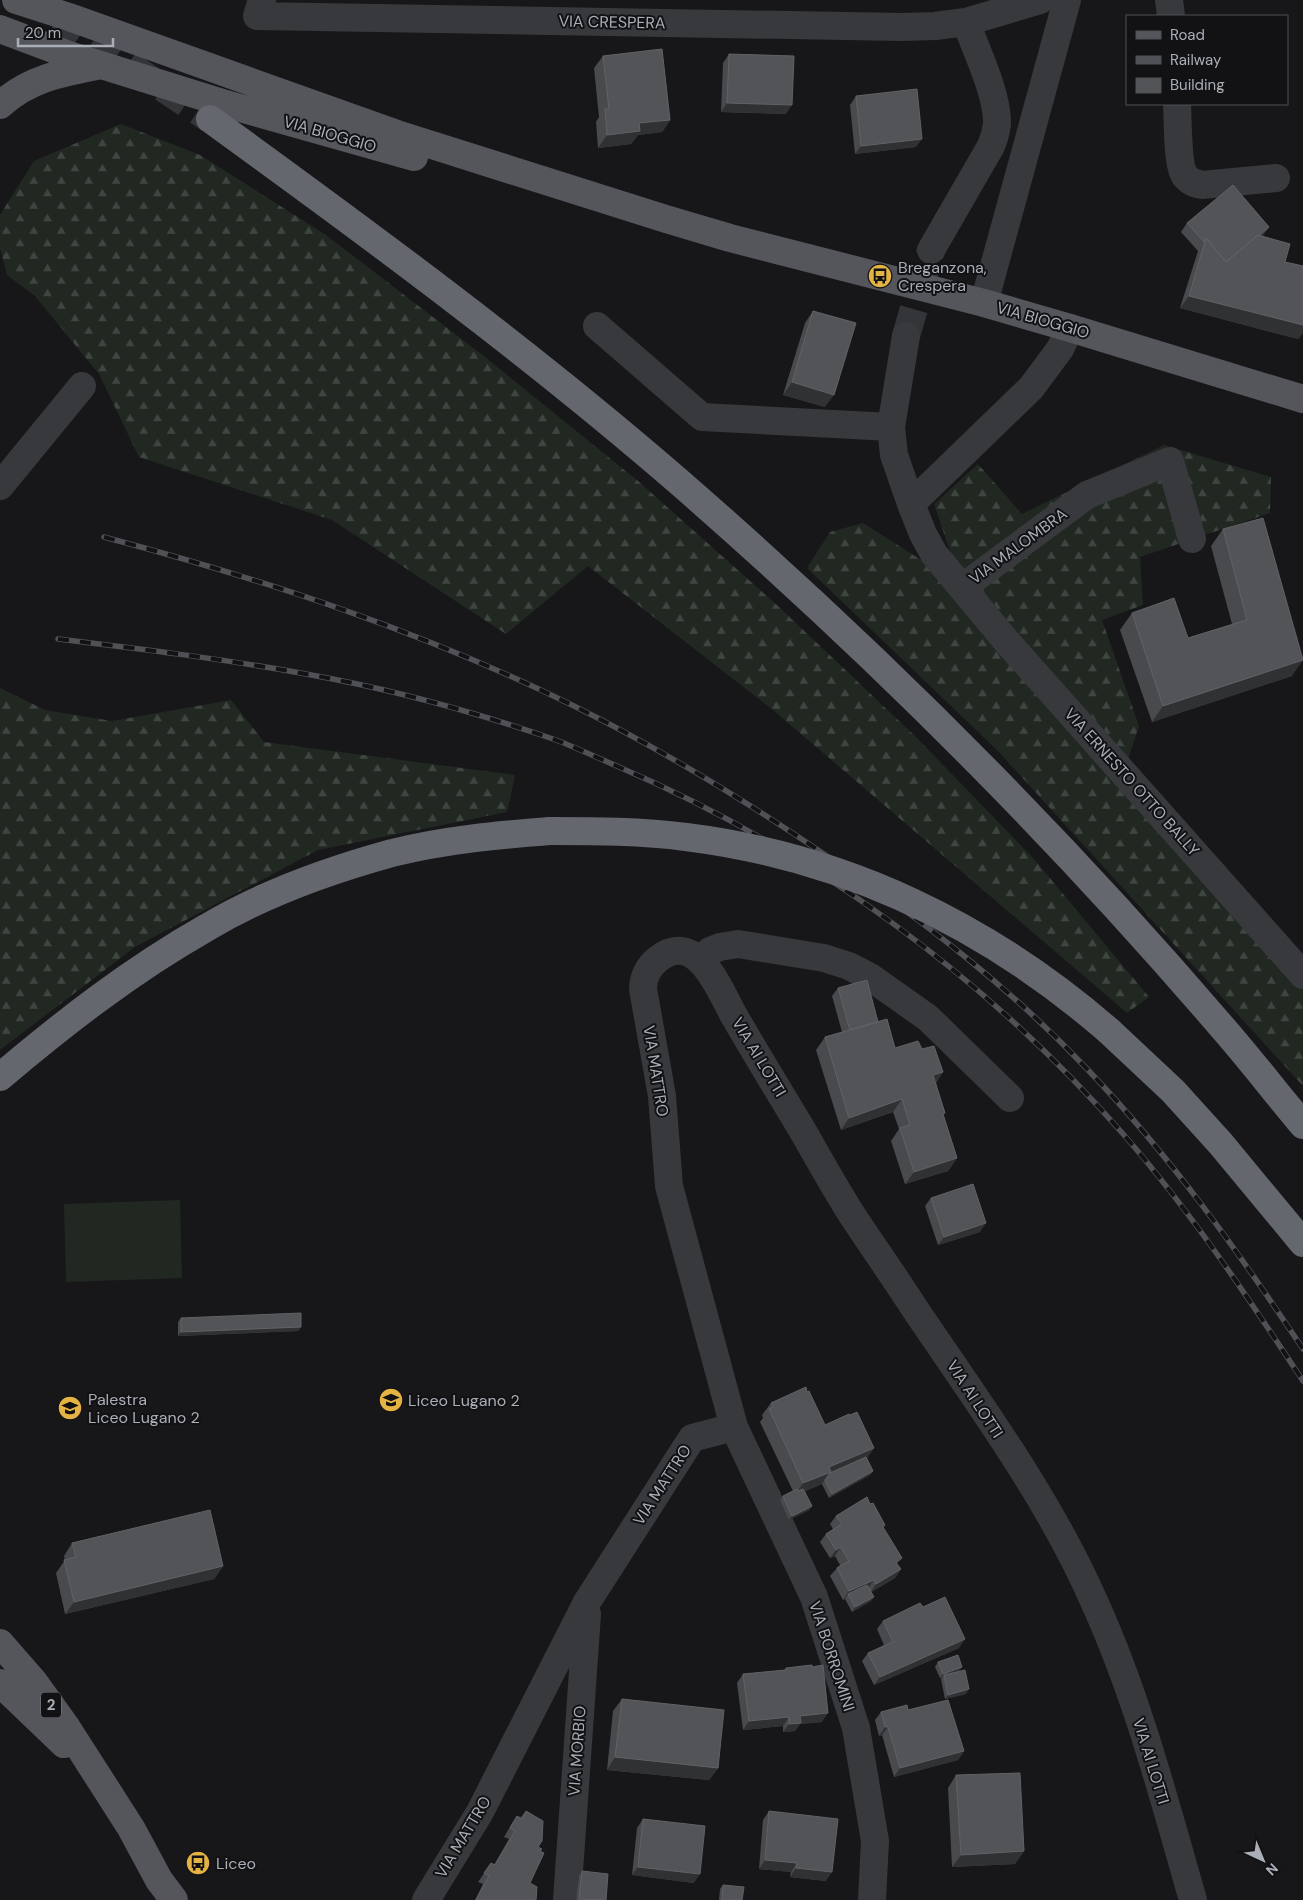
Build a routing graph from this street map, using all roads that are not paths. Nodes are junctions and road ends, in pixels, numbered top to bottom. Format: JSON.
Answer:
{"nodes":[{"id":1,"x":16,"y":0,"type":"edge"},
{"id":2,"x":1040,"y":0,"type":"edge"},
{"id":3,"x":1067,"y":0,"type":"edge"},
{"id":4,"x":1169,"y":0,"type":"edge"},
{"id":5,"x":259,"y":8,"type":"edge"},
{"id":6,"x":958,"y":15,"type":"edge"},
{"id":7,"x":1171,"y":15,"type":"edge"},
{"id":8,"x":0,"y":29,"type":"edge"},
{"id":9,"x":104,"y":65,"type":"junction"},
{"id":10,"x":0,"y":105,"type":"edge"},
{"id":11,"x":1177,"y":105,"type":"edge"},
{"id":12,"x":210,"y":119,"type":"tunnel mouth"},
{"id":13,"x":1276,"y":178,"type":"dead end"},
{"id":14,"x":666,"y":219,"type":"junction"},
{"id":15,"x":931,"y":250,"type":"tunnel mouth"},
{"id":16,"x":984,"y":303,"type":"junction"},
{"id":17,"x":597,"y":326,"type":"dead end"},
{"id":18,"x":1070,"y":328,"type":"junction"},
{"id":19,"x":906,"y":336,"type":"tunnel mouth"},
{"id":20,"x":82,"y":386,"type":"dead end"},
{"id":21,"x":1303,"y":399,"type":"edge"},
{"id":22,"x":891,"y":427,"type":"junction"},
{"id":23,"x":0,"y":486,"type":"edge"},
{"id":24,"x":911,"y":504,"type":"junction"},
{"id":25,"x":1192,"y":539,"type":"dead end"},
{"id":26,"x":963,"y":587,"type":"junction"},
{"id":27,"x":671,"y":952,"type":"joint"},
{"id":28,"x":700,"y":961,"type":"junction"},
{"id":29,"x":1303,"y":975,"type":"edge"},
{"id":30,"x":0,"y":1076,"type":"edge"},
{"id":31,"x":1010,"y":1098,"type":"dead end"},
{"id":32,"x":1303,"y":1125,"type":"edge"},
{"id":33,"x":1303,"y":1243,"type":"edge"},
{"id":34,"x":734,"y":1427,"type":"junction"},
{"id":35,"x":587,"y":1602,"type":"junction"},
{"id":36,"x":0,"y":1643,"type":"edge"},
{"id":37,"x":0,"y":1683,"type":"edge"},
{"id":38,"x":95,"y":1773,"type":"junction"},
{"id":39,"x":166,"y":1893,"type":"edge"},
{"id":40,"x":426,"y":1900,"type":"edge"},
{"id":41,"x":567,"y":1900,"type":"edge"},
{"id":42,"x":872,"y":1900,"type":"edge"},
{"id":43,"x":1193,"y":1900,"type":"edge"}],
"edges":[{"from":1,"to":14,"type":"main road","name":"VIA BIOGGIO"},
{"from":2,"to":6,"type":"street","name":"VIA CRESPERA"},
{"from":3,"to":16,"type":"street"},
{"from":4,"to":7,"type":"street"},
{"from":5,"to":6,"type":"street","name":"VIA CRESPERA"},
{"from":6,"to":15,"type":"street"},
{"from":8,"to":9,"type":"main road","name":"VIA BIOGGIO"},
{"from":9,"to":10,"type":"main road"},
{"from":9,"to":14,"type":"main road","name":"VIA BIOGGIO"},
{"from":11,"to":13,"type":"street"},
{"from":12,"to":32,"type":"highway"},
{"from":14,"to":16,"type":"main road","name":"VIA BIOGGIO"},
{"from":16,"to":18,"type":"main road","name":"VIA BIOGGIO"},
{"from":17,"to":22,"type":"street"},
{"from":18,"to":21,"type":"main road","name":"VIA BIOGGIO"},
{"from":18,"to":24,"type":"street"},
{"from":19,"to":22,"type":"street"},
{"from":20,"to":23,"type":"street"},
{"from":22,"to":24,"type":"street"},
{"from":24,"to":26,"type":"street","name":"VIA MALOMBRA"},
{"from":25,"to":26,"type":"street","name":"VIA MALOMBRA"},
{"from":26,"to":29,"type":"street","name":"VIA ERNESTO OTTO BALLY"},
{"from":27,"to":28,"type":"street","name":"VIA AI LOTTI"},
{"from":27,"to":34,"type":"street","name":"VIA MATTRO"},
{"from":28,"to":31,"type":"street"},
{"from":28,"to":43,"type":"street","name":"VIA AI LOTTI"},
{"from":30,"to":33,"type":"highway","bridge":true},
{"from":34,"to":35,"type":"street","name":"VIA MATTRO"},
{"from":34,"to":42,"type":"street","name":"VIA BORROMINI"},
{"from":35,"to":40,"type":"street","name":"VIA MATTRO"},
{"from":35,"to":41,"type":"street","name":"VIA MORBIO"},
{"from":36,"to":38,"type":"main road","number":"2"},
{"from":37,"to":38,"type":"main road","number":"2"},
{"from":38,"to":39,"type":"main road","number":"2"}]}
